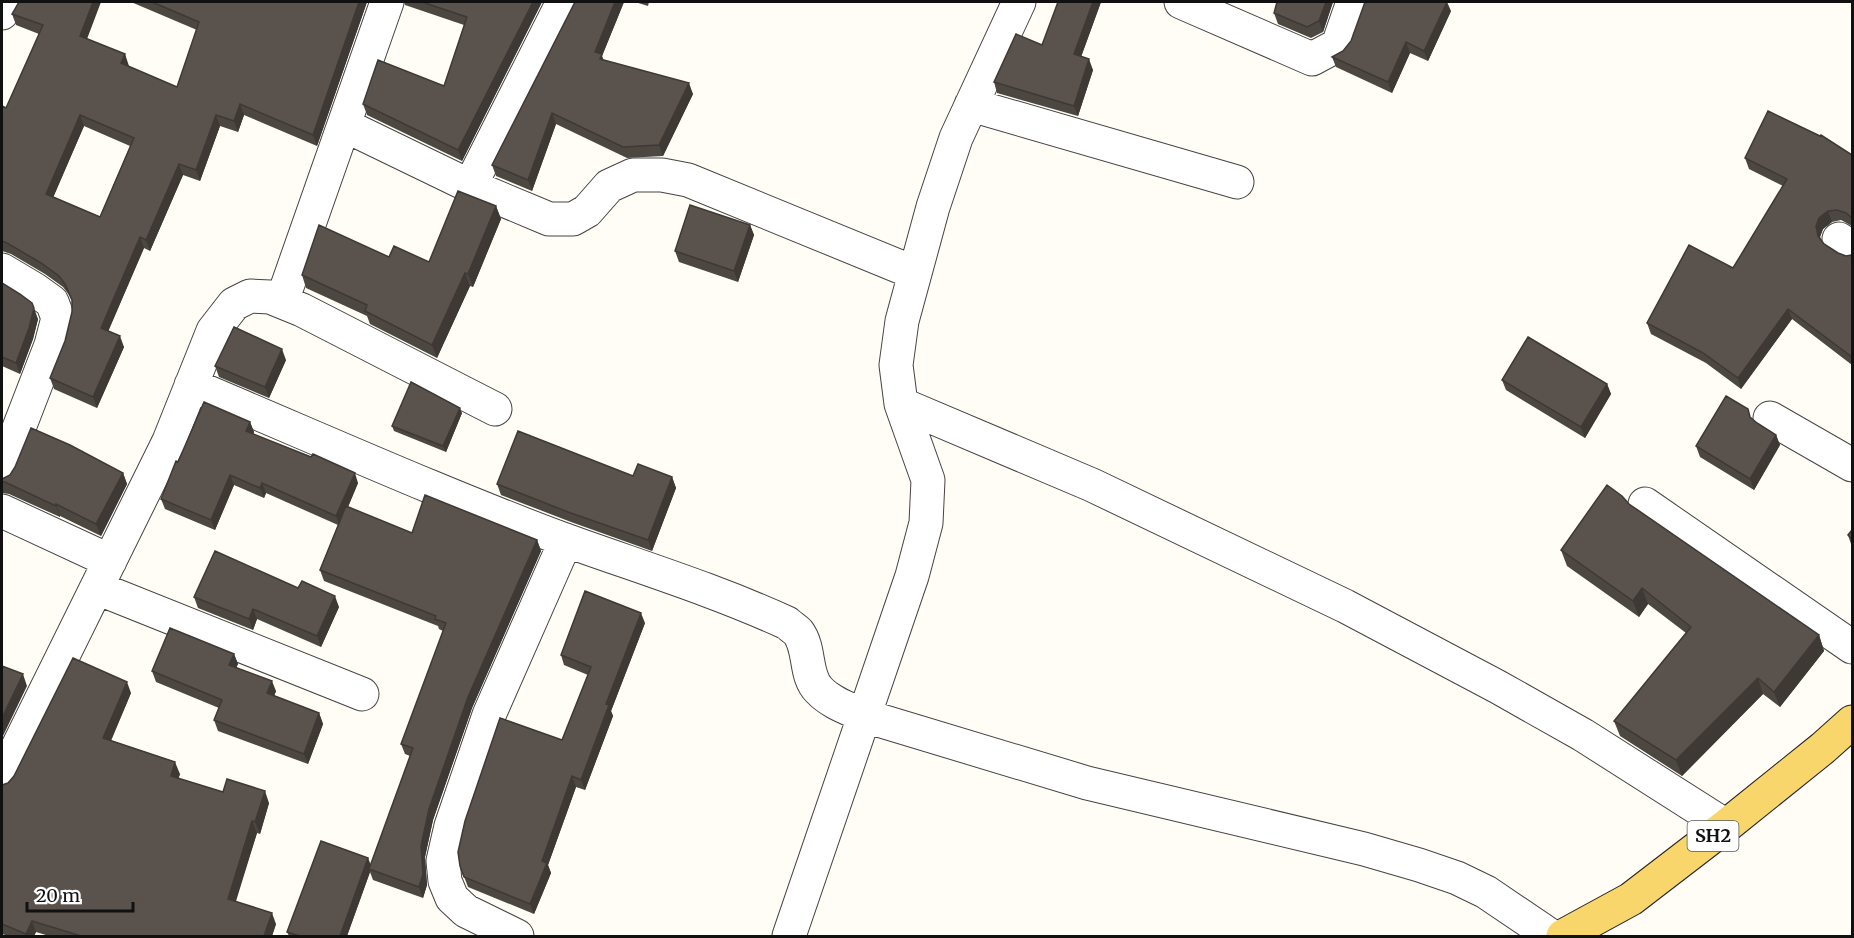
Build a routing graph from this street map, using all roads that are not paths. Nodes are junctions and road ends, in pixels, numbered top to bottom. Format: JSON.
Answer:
{"nodes":[{"id":1,"x":7,"y":2,"type":"edge"},
{"id":2,"x":387,"y":2,"type":"edge"},
{"id":3,"x":562,"y":2,"type":"edge"},
{"id":4,"x":1019,"y":2,"type":"edge"},
{"id":5,"x":1181,"y":2,"type":"edge"},
{"id":6,"x":1353,"y":2,"type":"edge"},
{"id":7,"x":2,"y":13,"type":"edge"},
{"id":8,"x":971,"y":105,"type":"junction"},
{"id":9,"x":344,"y":125,"type":"junction"},
{"id":10,"x":1237,"y":182,"type":"dead end"},
{"id":11,"x":470,"y":186,"type":"junction"},
{"id":12,"x":2,"y":270,"type":"edge"},
{"id":13,"x":915,"y":273,"type":"junction"},
{"id":14,"x":282,"y":301,"type":"junction"},
{"id":15,"x":190,"y":385,"type":"junction"},
{"id":16,"x":901,"y":404,"type":"junction"},
{"id":17,"x":495,"y":409,"type":"dead end"},
{"id":18,"x":1770,"y":418,"type":"dead end"},
{"id":19,"x":1852,"y":465,"type":"edge"},
{"id":20,"x":2,"y":472,"type":"edge"},
{"id":21,"x":1645,"y":504,"type":"dead end"},
{"id":22,"x":2,"y":511,"type":"edge"},
{"id":23,"x":566,"y":540,"type":"junction"},
{"id":24,"x":104,"y":574,"type":"junction"},
{"id":25,"x":1852,"y":647,"type":"edge"},
{"id":26,"x":362,"y":694,"type":"dead end"},
{"id":27,"x":865,"y":716,"type":"junction"},
{"id":28,"x":1852,"y":722,"type":"edge"},
{"id":29,"x":2,"y":779,"type":"edge"},
{"id":30,"x":1726,"y":826,"type":"junction"},
{"id":31,"x":517,"y":936,"type":"edge"},
{"id":32,"x":789,"y":936,"type":"edge"},
{"id":33,"x":1551,"y":936,"type":"edge"},
{"id":34,"x":1563,"y":936,"type":"edge"}],
"edges":[{"from":1,"to":7,"type":"street"},
{"from":2,"to":9,"type":"street"},
{"from":3,"to":11,"type":"street"},
{"from":4,"to":8,"type":"street"},
{"from":5,"to":6,"type":"street"},
{"from":8,"to":10,"type":"street"},
{"from":8,"to":13,"type":"street"},
{"from":9,"to":11,"type":"street"},
{"from":9,"to":14,"type":"street"},
{"from":11,"to":13,"type":"street"},
{"from":12,"to":20,"type":"street"},
{"from":13,"to":16,"type":"street"},
{"from":14,"to":15,"type":"street"},
{"from":14,"to":17,"type":"street"},
{"from":15,"to":23,"type":"street"},
{"from":15,"to":24,"type":"street"},
{"from":16,"to":27,"type":"street"},
{"from":16,"to":30,"type":"street"},
{"from":18,"to":19,"type":"street"},
{"from":21,"to":25,"type":"street"},
{"from":22,"to":24,"type":"street"},
{"from":23,"to":27,"type":"street"},
{"from":23,"to":31,"type":"street"},
{"from":24,"to":26,"type":"street"},
{"from":24,"to":29,"type":"street"},
{"from":27,"to":32,"type":"street"},
{"from":27,"to":33,"type":"street"},
{"from":28,"to":30,"type":"main road","number":"SH2"},
{"from":30,"to":34,"type":"main road","number":"SH2"}]}
